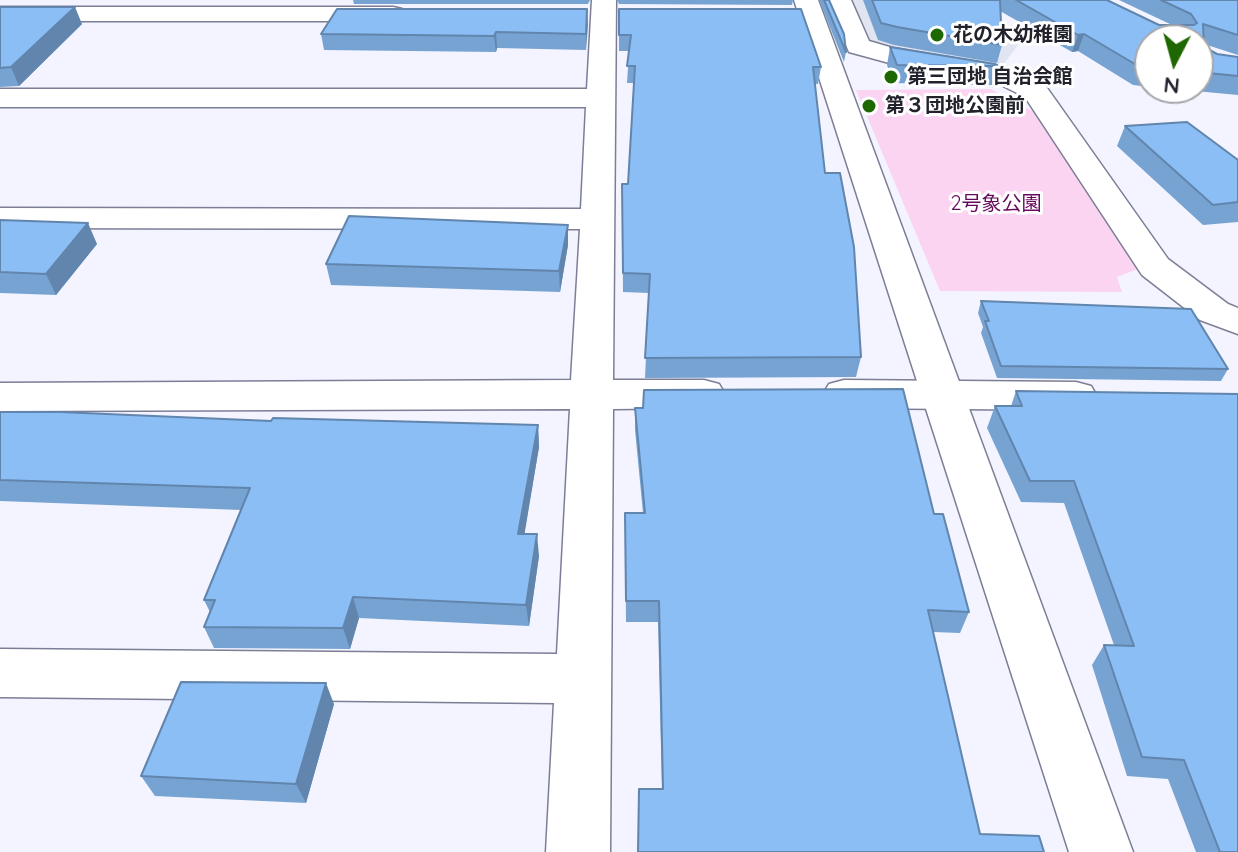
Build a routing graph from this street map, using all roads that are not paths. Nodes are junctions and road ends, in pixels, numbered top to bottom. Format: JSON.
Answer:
{"nodes":[{"id":1,"x":9,"y":0,"type":"edge"},
{"id":2,"x":810,"y":7,"type":"edge"},
{"id":3,"x":0,"y":8,"type":"edge"},
{"id":4,"x":603,"y":11,"type":"edge"},
{"id":5,"x":0,"y":14,"type":"edge"},
{"id":6,"x":413,"y":14,"type":"edge"},
{"id":7,"x":0,"y":98,"type":"edge"},
{"id":8,"x":601,"y":98,"type":"junction"},
{"id":9,"x":0,"y":218,"type":"edge"},
{"id":10,"x":597,"y":219,"type":"junction"},
{"id":11,"x":1238,"y":322,"type":"edge"},
{"id":12,"x":735,"y":394,"type":"edge"},
{"id":13,"x":799,"y":394,"type":"edge"},
{"id":14,"x":942,"y":394,"type":"junction"},
{"id":15,"x":592,"y":395,"type":"junction"},
{"id":16,"x":1114,"y":396,"type":"edge"},
{"id":17,"x":0,"y":397,"type":"edge"},
{"id":18,"x":0,"y":673,"type":"edge"},
{"id":19,"x":583,"y":679,"type":"junction"},
{"id":20,"x":578,"y":852,"type":"edge"},
{"id":21,"x":1101,"y":852,"type":"edge"}],
"edges":[{"from":1,"to":3,"type":"street"},
{"from":2,"to":11,"type":"street"},
{"from":2,"to":14,"type":"street"},
{"from":4,"to":8,"type":"street"},
{"from":5,"to":6,"type":"street"},
{"from":7,"to":8,"type":"street"},
{"from":8,"to":10,"type":"street"},
{"from":9,"to":10,"type":"street"},
{"from":10,"to":15,"type":"street"},
{"from":12,"to":15,"type":"street"},
{"from":13,"to":14,"type":"street"},
{"from":14,"to":16,"type":"street"},
{"from":14,"to":21,"type":"street"},
{"from":15,"to":17,"type":"street"},
{"from":15,"to":19,"type":"street"},
{"from":18,"to":19,"type":"street"},
{"from":19,"to":20,"type":"street"}]}
